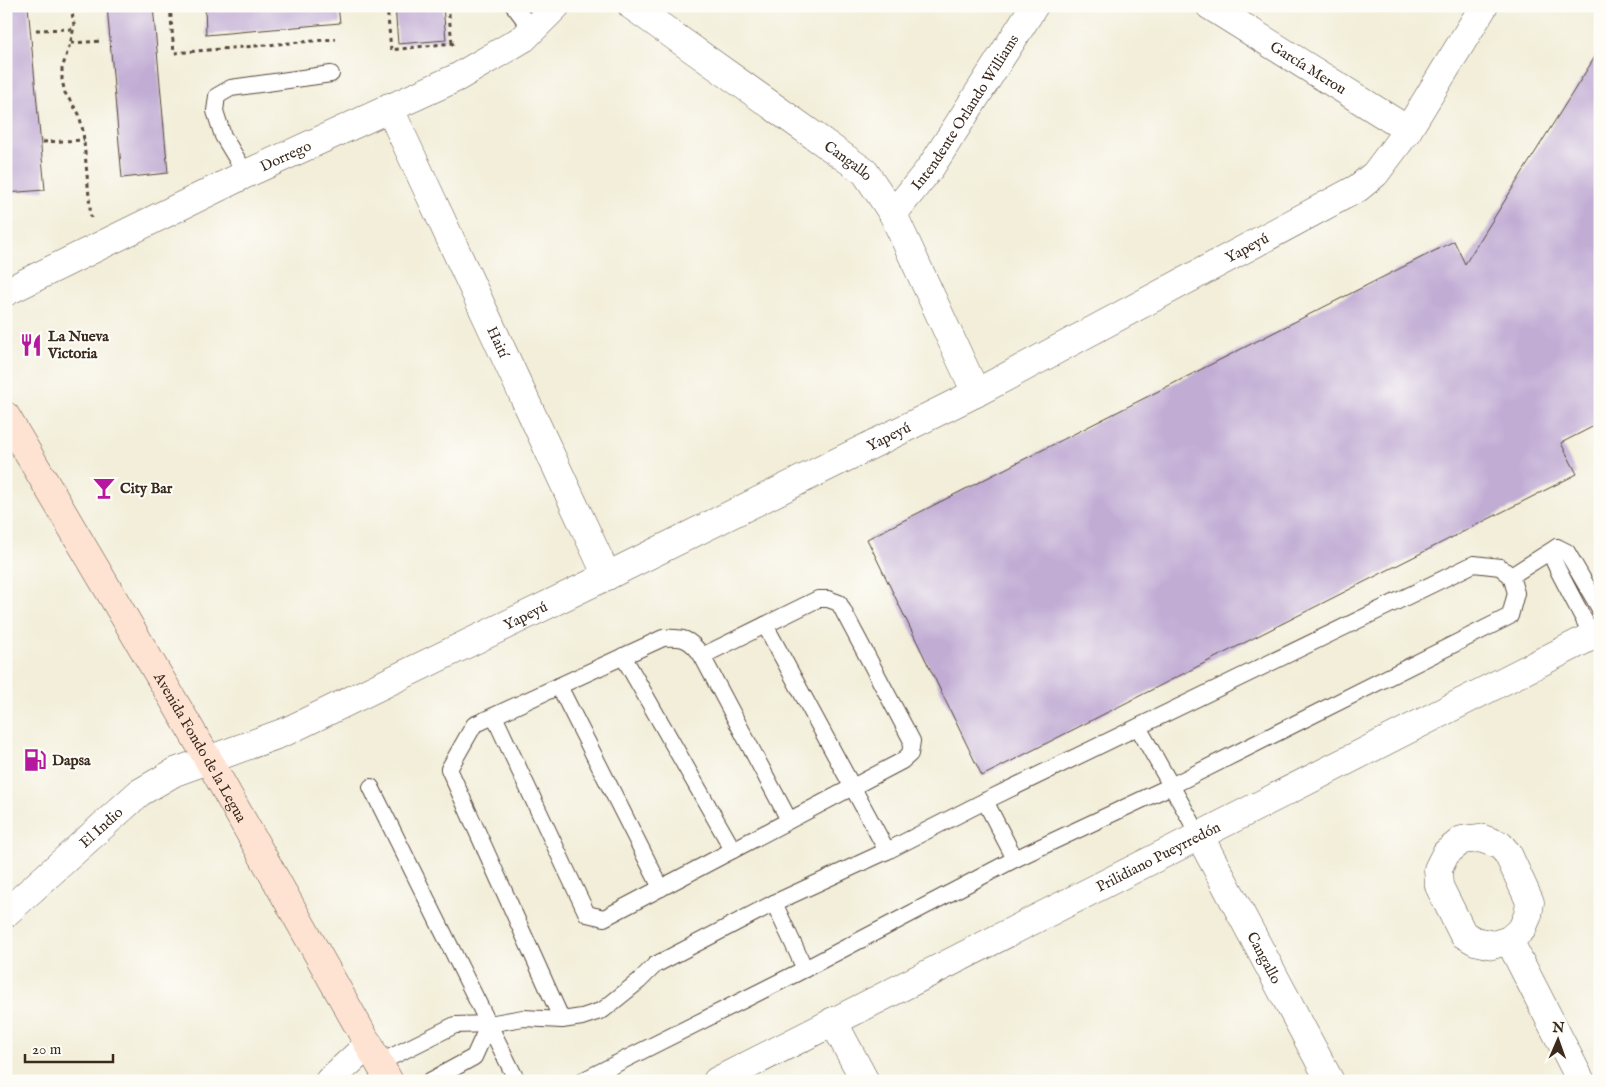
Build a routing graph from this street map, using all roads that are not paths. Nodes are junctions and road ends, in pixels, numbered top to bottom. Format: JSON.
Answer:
{"nodes":[{"id":1,"x":514,"y":6,"type":"edge"},
{"id":2,"x":556,"y":6,"type":"edge"},
{"id":3,"x":632,"y":6,"type":"edge"},
{"id":4,"x":1034,"y":6,"type":"edge"},
{"id":5,"x":1210,"y":6,"type":"edge"},
{"id":6,"x":1484,"y":6,"type":"edge"},
{"id":7,"x":533,"y":31,"type":"junction"},
{"id":8,"x":330,"y":74,"type":"dead end"},
{"id":9,"x":389,"y":108,"type":"junction"},
{"id":10,"x":1408,"y":130,"type":"junction"},
{"id":11,"x":246,"y":174,"type":"junction"},
{"id":12,"x":893,"y":214,"type":"junction"},
{"id":13,"x":6,"y":292,"type":"edge"},
{"id":14,"x":976,"y":393,"type":"junction"},
{"id":15,"x":6,"y":416,"type":"edge"},
{"id":16,"x":1557,"y":546,"type":"junction"},
{"id":17,"x":606,"y":576,"type":"junction"},
{"id":18,"x":1511,"y":576,"type":"junction"},
{"id":19,"x":1600,"y":609,"type":"edge"},
{"id":20,"x":765,"y":625,"type":"junction"},
{"id":21,"x":1596,"y":634,"type":"edge"},
{"id":22,"x":623,"y":656,"type":"junction"},
{"id":23,"x":702,"y":656,"type":"junction"},
{"id":24,"x":559,"y":686,"type":"junction"},
{"id":25,"x":494,"y":716,"type":"junction"},
{"id":26,"x":1138,"y":727,"type":"junction"},
{"id":27,"x":208,"y":759,"type":"junction"},
{"id":28,"x":1171,"y":786,"type":"junction"},
{"id":29,"x":371,"y":787,"type":"dead end"},
{"id":30,"x":852,"y":787,"type":"junction"},
{"id":31,"x":985,"y":801,"type":"junction"},
{"id":32,"x":789,"y":820,"type":"junction"},
{"id":33,"x":1199,"y":835,"type":"junction"},
{"id":34,"x":733,"y":850,"type":"junction"},
{"id":35,"x":887,"y":851,"type":"junction"},
{"id":36,"x":1015,"y":860,"type":"junction"},
{"id":37,"x":661,"y":888,"type":"junction"},
{"id":38,"x":774,"y":903,"type":"junction"},
{"id":39,"x":6,"y":913,"type":"edge"},
{"id":40,"x":1509,"y":940,"type":"dead end"},
{"id":41,"x":805,"y":969,"type":"junction"},
{"id":42,"x":562,"y":1020,"type":"junction"},
{"id":43,"x":833,"y":1021,"type":"junction"},
{"id":44,"x":490,"y":1024,"type":"junction"},
{"id":45,"x":379,"y":1063,"type":"edge"},
{"id":46,"x":329,"y":1081,"type":"edge"},
{"id":47,"x":430,"y":1081,"type":"edge"},
{"id":48,"x":517,"y":1081,"type":"edge"},
{"id":49,"x":582,"y":1081,"type":"edge"},
{"id":50,"x":717,"y":1081,"type":"edge"},
{"id":51,"x":864,"y":1081,"type":"edge"},
{"id":52,"x":1330,"y":1081,"type":"edge"},
{"id":53,"x":1581,"y":1081,"type":"edge"}],
"edges":[{"from":1,"to":7,"type":"lane"},
{"from":2,"to":7,"type":"street","name":"Dorrego"},
{"from":3,"to":12,"type":"street","name":"Cangallo"},
{"from":4,"to":12,"type":"street","name":"Intendente Orlando Williams"},
{"from":5,"to":10,"type":"street","name":"García Merou"},
{"from":6,"to":10,"type":"street","name":"Yapeyú"},
{"from":7,"to":9,"type":"street","name":"Dorrego"},
{"from":8,"to":11,"type":"lane"},
{"from":9,"to":11,"type":"street","name":"Dorrego"},
{"from":9,"to":17,"type":"street","name":"Haití"},
{"from":10,"to":14,"type":"street","name":"Yapeyú"},
{"from":11,"to":13,"type":"street","name":"Dorrego"},
{"from":12,"to":14,"type":"street","name":"Cangallo"},
{"from":14,"to":17,"type":"street","name":"Yapeyú"},
{"from":15,"to":27,"type":"main road","name":"Avenida Fondo de la Legua"},
{"from":16,"to":18,"type":"lane"},
{"from":16,"to":19,"type":"lane"},
{"from":16,"to":21,"type":"lane"},
{"from":17,"to":27,"type":"street","name":"Yapeyú"},
{"from":18,"to":26,"type":"lane"},
{"from":18,"to":28,"type":"lane"},
{"from":20,"to":23,"type":"lane"},
{"from":20,"to":30,"type":"lane"},
{"from":20,"to":30,"type":"lane"},
{"from":21,"to":33,"type":"street","name":"Prilidiano Pueyrredón"},
{"from":22,"to":23,"type":"lane"},
{"from":22,"to":24,"type":"lane"},
{"from":22,"to":34,"type":"lane"},
{"from":23,"to":32,"type":"lane"},
{"from":24,"to":25,"type":"lane"},
{"from":24,"to":37,"type":"lane"},
{"from":25,"to":37,"type":"lane"},
{"from":25,"to":42,"type":"lane"},
{"from":26,"to":28,"type":"lane"},
{"from":26,"to":31,"type":"lane"},
{"from":27,"to":39,"type":"street","name":"El Indio"},
{"from":27,"to":45,"type":"main road","name":"Avenida Fondo de la Legua"},
{"from":28,"to":33,"type":"lane"},
{"from":28,"to":36,"type":"lane"},
{"from":29,"to":44,"type":"lane"},
{"from":30,"to":32,"type":"lane"},
{"from":30,"to":35,"type":"lane"},
{"from":31,"to":35,"type":"lane"},
{"from":31,"to":36,"type":"lane"},
{"from":32,"to":34,"type":"lane"},
{"from":33,"to":43,"type":"street","name":"Prilidiano Pueyrredón"},
{"from":33,"to":52,"type":"street","name":"Cangallo"},
{"from":34,"to":37,"type":"lane"},
{"from":35,"to":38,"type":"lane"},
{"from":36,"to":41,"type":"lane"},
{"from":38,"to":41,"type":"lane"},
{"from":38,"to":42,"type":"lane"},
{"from":40,"to":53,"type":"street"},
{"from":41,"to":49,"type":"lane"},
{"from":42,"to":44,"type":"lane"},
{"from":43,"to":50,"type":"street","name":"Prilidiano Pueyrredón"},
{"from":43,"to":51,"type":"street"},
{"from":44,"to":45,"type":"lane"},
{"from":44,"to":47,"type":"lane"},
{"from":44,"to":48,"type":"lane"},
{"from":45,"to":46,"type":"street"}]}
